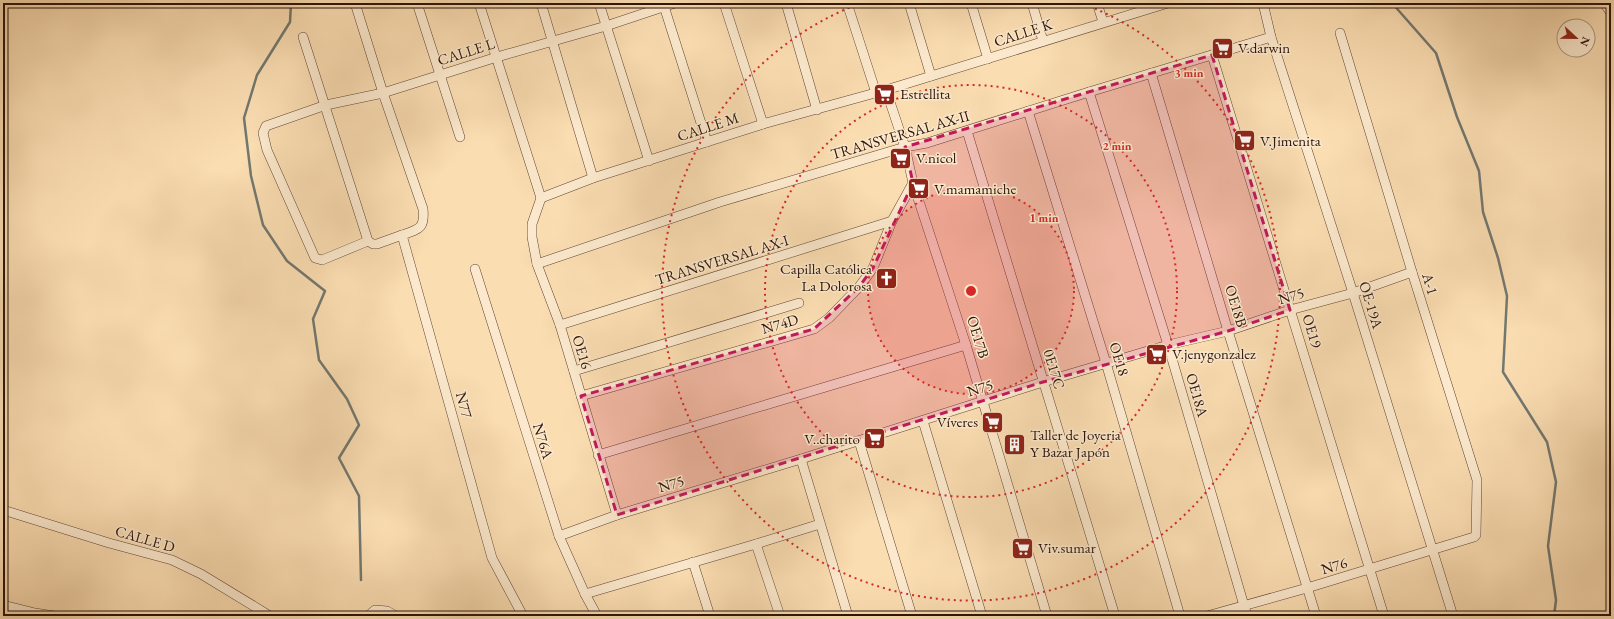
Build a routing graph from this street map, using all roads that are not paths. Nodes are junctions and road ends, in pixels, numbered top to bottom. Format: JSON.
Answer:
{"nodes":[{"id":1,"x":355,"y":3,"type":"edge"},
{"id":2,"x":417,"y":3,"type":"edge"},
{"id":3,"x":479,"y":3,"type":"edge"},
{"id":4,"x":541,"y":3,"type":"edge"},
{"id":5,"x":599,"y":3,"type":"edge"},
{"id":6,"x":675,"y":3,"type":"edge"},
{"id":7,"x":724,"y":3,"type":"edge"},
{"id":8,"x":786,"y":3,"type":"edge"},
{"id":9,"x":847,"y":3,"type":"edge"},
{"id":10,"x":909,"y":3,"type":"edge"},
{"id":11,"x":971,"y":3,"type":"edge"},
{"id":12,"x":1032,"y":3,"type":"edge"},
{"id":13,"x":1097,"y":3,"type":"edge"},
{"id":14,"x":1168,"y":3,"type":"edge"},
{"id":15,"x":1264,"y":3,"type":"edge"},
{"id":16,"x":1604,"y":3,"type":"edge"},
{"id":17,"x":663,"y":5,"type":"edge"},
{"id":18,"x":1156,"y":5,"type":"edge"},
{"id":19,"x":1611,"y":13,"type":"edge"},
{"id":20,"x":1103,"y":22,"type":"junction"},
{"id":21,"x":606,"y":26,"type":"junction"},
{"id":22,"x":1340,"y":33,"type":"dead end"},
{"id":23,"x":303,"y":37,"type":"dead end"},
{"id":24,"x":1271,"y":37,"type":"junction"},
{"id":25,"x":552,"y":40,"type":"junction"},
{"id":26,"x":1043,"y":41,"type":"junction"},
{"id":27,"x":1212,"y":55,"type":"junction"},
{"id":28,"x":496,"y":57,"type":"junction"},
{"id":29,"x":988,"y":59,"type":"junction"},
{"id":30,"x":1151,"y":73,"type":"junction"},
{"id":31,"x":439,"y":75,"type":"junction"},
{"id":32,"x":931,"y":76,"type":"junction"},
{"id":33,"x":886,"y":90,"type":"junction"},
{"id":34,"x":1089,"y":92,"type":"junction"},
{"id":35,"x":383,"y":93,"type":"junction"},
{"id":36,"x":876,"y":93,"type":"junction"},
{"id":37,"x":326,"y":105,"type":"junction"},
{"id":38,"x":817,"y":110,"type":"junction"},
{"id":39,"x":1028,"y":111,"type":"junction"},
{"id":40,"x":763,"y":124,"type":"junction"},
{"id":41,"x":967,"y":131,"type":"junction"},
{"id":42,"x":460,"y":138,"type":"dead end"},
{"id":43,"x":707,"y":142,"type":"junction"},
{"id":44,"x":905,"y":147,"type":"junction"},
{"id":45,"x":649,"y":161,"type":"junction"},
{"id":46,"x":594,"y":178,"type":"junction"},
{"id":47,"x":913,"y":183,"type":"junction"},
{"id":48,"x":541,"y":198,"type":"junction"},
{"id":49,"x":892,"y":221,"type":"junction"},
{"id":50,"x":402,"y":235,"type":"junction"},
{"id":51,"x":368,"y":241,"type":"junction"},
{"id":52,"x":537,"y":264,"type":"junction"},
{"id":53,"x":475,"y":269,"type":"dead end"},
{"id":54,"x":1412,"y":272,"type":"junction"},
{"id":55,"x":1353,"y":293,"type":"junction"},
{"id":56,"x":799,"y":303,"type":"dead end"},
{"id":57,"x":1290,"y":310,"type":"junction"},
{"id":58,"x":560,"y":325,"type":"junction"},
{"id":59,"x":1228,"y":330,"type":"junction"},
{"id":60,"x":966,"y":345,"type":"junction"},
{"id":61,"x":1168,"y":345,"type":"junction"},
{"id":62,"x":1106,"y":363,"type":"junction"},
{"id":63,"x":574,"y":371,"type":"junction"},
{"id":64,"x":1043,"y":382,"type":"junction"},
{"id":65,"x":581,"y":396,"type":"junction"},
{"id":66,"x":982,"y":402,"type":"junction"},
{"id":67,"x":923,"y":421,"type":"junction"},
{"id":68,"x":860,"y":440,"type":"junction"},
{"id":69,"x":598,"y":455,"type":"junction"},
{"id":70,"x":801,"y":459,"type":"junction"},
{"id":71,"x":3,"y":510,"type":"edge"},
{"id":72,"x":617,"y":515,"type":"junction"},
{"id":73,"x":820,"y":524,"type":"junction"},
{"id":74,"x":559,"y":536,"type":"junction"},
{"id":75,"x":1468,"y":539,"type":"joint"},
{"id":76,"x":756,"y":544,"type":"junction"},
{"id":77,"x":1432,"y":551,"type":"junction"},
{"id":78,"x":693,"y":562,"type":"junction"},
{"id":79,"x":1370,"y":570,"type":"junction"},
{"id":80,"x":1307,"y":588,"type":"junction"},
{"id":81,"x":584,"y":594,"type":"junction"},
{"id":82,"x":3,"y":604,"type":"edge"},
{"id":83,"x":1244,"y":606,"type":"junction"},
{"id":84,"x":54,"y":616,"type":"edge"},
{"id":85,"x":270,"y":616,"type":"edge"},
{"id":86,"x":368,"y":616,"type":"edge"},
{"id":87,"x":396,"y":616,"type":"edge"},
{"id":88,"x":523,"y":616,"type":"edge"},
{"id":89,"x":597,"y":616,"type":"edge"},
{"id":90,"x":709,"y":616,"type":"edge"},
{"id":91,"x":780,"y":616,"type":"edge"},
{"id":92,"x":848,"y":616,"type":"edge"},
{"id":93,"x":912,"y":616,"type":"edge"},
{"id":94,"x":982,"y":616,"type":"edge"},
{"id":95,"x":1047,"y":616,"type":"edge"},
{"id":96,"x":1115,"y":616,"type":"edge"},
{"id":97,"x":1180,"y":616,"type":"edge"},
{"id":98,"x":1208,"y":616,"type":"edge"},
{"id":99,"x":1247,"y":616,"type":"edge"},
{"id":100,"x":1316,"y":616,"type":"edge"},
{"id":101,"x":1384,"y":616,"type":"edge"},
{"id":102,"x":1453,"y":616,"type":"edge"}],
"edges":[{"from":1,"to":35,"type":"street"},
{"from":2,"to":31,"type":"street"},
{"from":3,"to":28,"type":"street"},
{"from":4,"to":25,"type":"street"},
{"from":5,"to":21,"type":"street"},
{"from":6,"to":17,"type":"street","name":"CALLE L"},
{"from":7,"to":40,"type":"street"},
{"from":8,"to":38,"type":"street"},
{"from":9,"to":36,"type":"street"},
{"from":10,"to":32,"type":"street"},
{"from":11,"to":29,"type":"street"},
{"from":12,"to":26,"type":"street"},
{"from":13,"to":20,"type":"street"},
{"from":14,"to":18,"type":"street","name":"CALLE K"},
{"from":15,"to":24,"type":"street","name":"OE-19A"},
{"from":16,"to":19,"type":"street"},
{"from":17,"to":21,"type":"street","name":"CALLE L"},
{"from":17,"to":43,"type":"street"},
{"from":18,"to":20,"type":"street","name":"CALLE K"},
{"from":20,"to":26,"type":"street","name":"CALLE K"},
{"from":21,"to":25,"type":"street","name":"CALLE L"},
{"from":21,"to":45,"type":"street"},
{"from":22,"to":54,"type":"street","name":"A-1"},
{"from":23,"to":37,"type":"street"},
{"from":24,"to":27,"type":"street","name":"TRANSVERSAL AX-II"},
{"from":24,"to":55,"type":"street","name":"OE-19A"},
{"from":25,"to":28,"type":"street","name":"CALLE L"},
{"from":25,"to":46,"type":"street"},
{"from":26,"to":29,"type":"street","name":"CALLE K"},
{"from":27,"to":30,"type":"street","name":"TRANSVERSAL AX-II"},
{"from":27,"to":57,"type":"street","name":"OE19"},
{"from":28,"to":31,"type":"street","name":"CALLE L"},
{"from":28,"to":48,"type":"street"},
{"from":29,"to":32,"type":"street","name":"CALLE K"},
{"from":30,"to":34,"type":"street","name":"TRANSVERSAL AX-II"},
{"from":30,"to":59,"type":"street","name":"OE18B"},
{"from":31,"to":35,"type":"street","name":"CALLE L"},
{"from":31,"to":42,"type":"street"},
{"from":32,"to":33,"type":"street","name":"CALLE K"},
{"from":33,"to":36,"type":"street","name":"CALLE M"},
{"from":33,"to":44,"type":"street","name":"OE17B"},
{"from":34,"to":39,"type":"street","name":"TRANSVERSAL AX-II"},
{"from":34,"to":61,"type":"street","name":"OE18A"},
{"from":35,"to":37,"type":"street","name":"CALLE L"},
{"from":35,"to":50,"type":"street"},
{"from":36,"to":38,"type":"street","name":"CALLE M"},
{"from":37,"to":51,"type":"street"},
{"from":37,"to":51,"type":"street","name":"CALLE L"},
{"from":38,"to":40,"type":"street","name":"CALLE M"},
{"from":39,"to":41,"type":"street","name":"TRANSVERSAL AX-II"},
{"from":39,"to":62,"type":"street","name":"OE18"},
{"from":40,"to":43,"type":"street","name":"CALLE M"},
{"from":41,"to":44,"type":"street","name":"TRANSVERSAL AX-II"},
{"from":41,"to":64,"type":"street","name":"0E17C"},
{"from":43,"to":45,"type":"street","name":"CALLE M"},
{"from":44,"to":47,"type":"street","name":"OE17B"},
{"from":44,"to":52,"type":"street","name":"TRANSVERSAL AX-II"},
{"from":45,"to":46,"type":"street","name":"CALLE M"},
{"from":46,"to":48,"type":"street","name":"CALLE M"},
{"from":47,"to":49,"type":"street","name":"N74D"},
{"from":47,"to":60,"type":"street","name":"OE17B"},
{"from":48,"to":52,"type":"street","name":"OE16"},
{"from":49,"to":58,"type":"street","name":"TRANSVERSAL AX-I"},
{"from":49,"to":65,"type":"street","name":"N74D"},
{"from":50,"to":51,"type":"street"},
{"from":50,"to":88,"type":"street","name":"N77"},
{"from":52,"to":58,"type":"street","name":"OE16"},
{"from":53,"to":74,"type":"street","name":"N76A"},
{"from":54,"to":55,"type":"street","name":"N75"},
{"from":54,"to":75,"type":"street","name":"A-1"},
{"from":55,"to":57,"type":"street","name":"N75"},
{"from":55,"to":77,"type":"street","name":"OE-19A"},
{"from":56,"to":63,"type":"street"},
{"from":57,"to":59,"type":"street","name":"N75"},
{"from":57,"to":79,"type":"street","name":"OE19"},
{"from":58,"to":63,"type":"street","name":"OE16"},
{"from":59,"to":61,"type":"street","name":"N75"},
{"from":59,"to":80,"type":"street","name":"OE18B"},
{"from":60,"to":66,"type":"street","name":"OE17B"},
{"from":60,"to":69,"type":"street"},
{"from":61,"to":62,"type":"street","name":"N75"},
{"from":61,"to":83,"type":"street","name":"OE18A"},
{"from":62,"to":64,"type":"street","name":"N75"},
{"from":62,"to":97,"type":"street","name":"OE18"},
{"from":63,"to":65,"type":"street","name":"OE16"},
{"from":64,"to":66,"type":"street","name":"N75"},
{"from":64,"to":96,"type":"street","name":"0E17C"},
{"from":65,"to":69,"type":"street","name":"OE16"},
{"from":66,"to":67,"type":"street","name":"N75"},
{"from":66,"to":95,"type":"street","name":"OE17B"},
{"from":67,"to":68,"type":"street","name":"N75"},
{"from":67,"to":94,"type":"street"},
{"from":68,"to":70,"type":"street","name":"N75"},
{"from":68,"to":93,"type":"street"},
{"from":69,"to":72,"type":"street","name":"OE16"},
{"from":70,"to":72,"type":"street","name":"N75"},
{"from":70,"to":73,"type":"street"},
{"from":71,"to":85,"type":"street","name":"CALLE D"},
{"from":72,"to":74,"type":"street","name":"N75"},
{"from":73,"to":76,"type":"street"},
{"from":73,"to":92,"type":"street"},
{"from":74,"to":81,"type":"street","name":"N76A"},
{"from":75,"to":77,"type":"street","name":"N76"},
{"from":76,"to":78,"type":"street"},
{"from":76,"to":91,"type":"street"},
{"from":77,"to":79,"type":"street","name":"N76"},
{"from":77,"to":102,"type":"street","name":"OE-19A"},
{"from":78,"to":81,"type":"street"},
{"from":78,"to":90,"type":"street"},
{"from":79,"to":80,"type":"street","name":"N76"},
{"from":79,"to":101,"type":"street","name":"OE19"},
{"from":80,"to":83,"type":"street","name":"N76"},
{"from":80,"to":100,"type":"street","name":"OE18B"},
{"from":81,"to":89,"type":"street","name":"N76A"},
{"from":82,"to":84,"type":"street"},
{"from":83,"to":98,"type":"street","name":"N76"},
{"from":83,"to":99,"type":"street","name":"OE18A"},
{"from":86,"to":87,"type":"street"}]}
